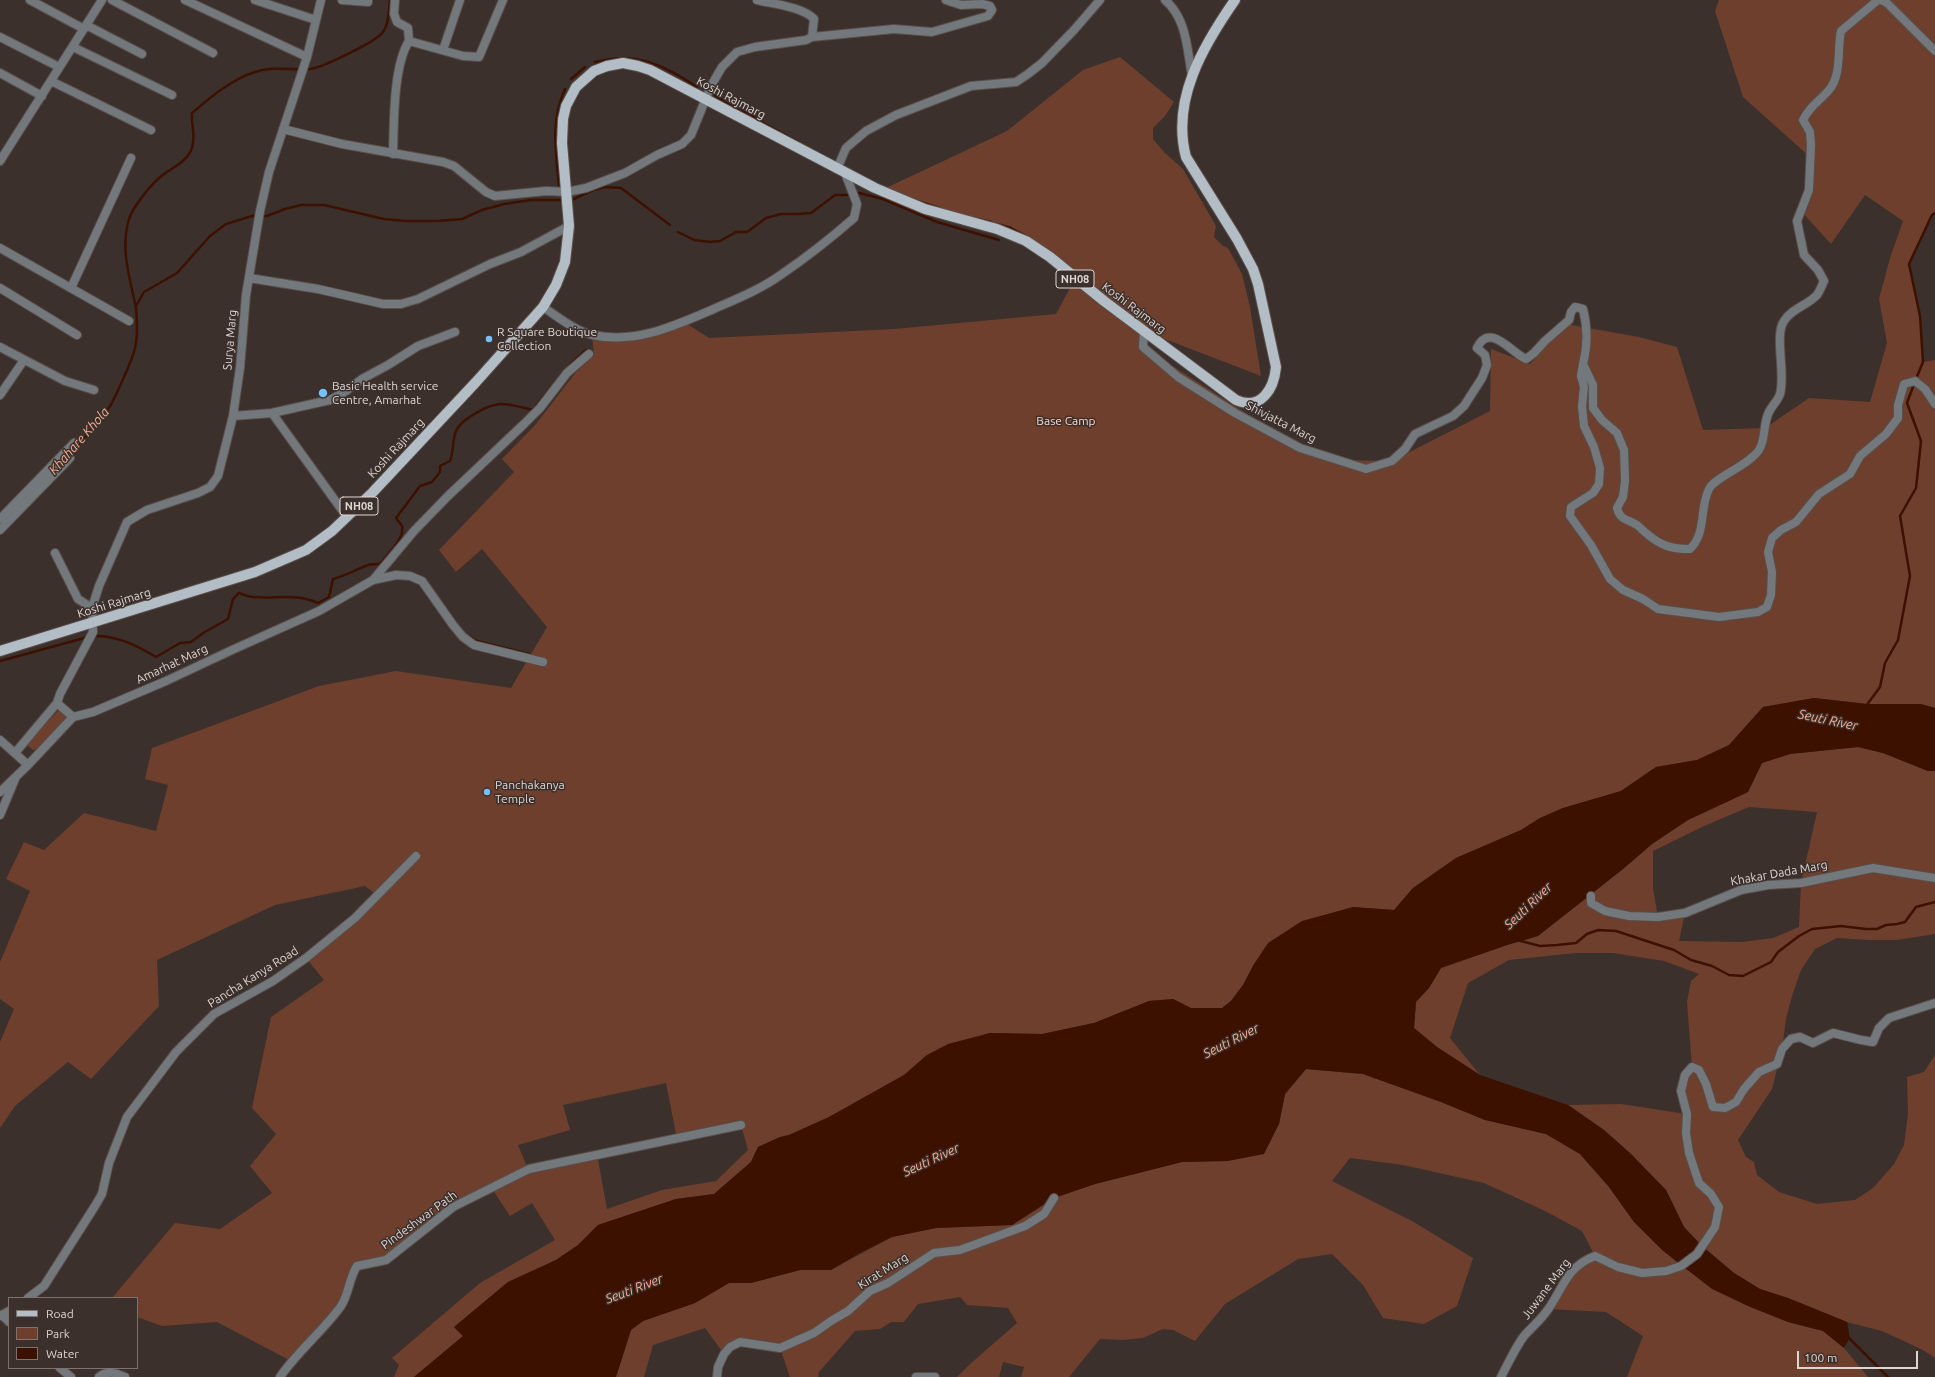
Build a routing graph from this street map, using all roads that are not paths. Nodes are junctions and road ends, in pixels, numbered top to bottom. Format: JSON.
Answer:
{"nodes":[{"id":1,"x":30,"y":0,"type":"edge"},
{"id":2,"x":102,"y":0,"type":"edge"},
{"id":3,"x":112,"y":0,"type":"edge"},
{"id":4,"x":185,"y":0,"type":"edge"},
{"id":5,"x":255,"y":0,"type":"edge"},
{"id":6,"x":321,"y":0,"type":"edge"},
{"id":7,"x":342,"y":0,"type":"edge"},
{"id":8,"x":368,"y":0,"type":"edge"},
{"id":9,"x":395,"y":0,"type":"edge"},
{"id":10,"x":460,"y":0,"type":"edge"},
{"id":11,"x":503,"y":0,"type":"edge"},
{"id":12,"x":757,"y":0,"type":"edge"},
{"id":13,"x":946,"y":0,"type":"edge"},
{"id":14,"x":1100,"y":0,"type":"edge"},
{"id":15,"x":1165,"y":0,"type":"edge"},
{"id":16,"x":1235,"y":0,"type":"edge"},
{"id":17,"x":1878,"y":0,"type":"edge"},
{"id":18,"x":1881,"y":0,"type":"edge"},
{"id":19,"x":316,"y":20,"type":"junction"},
{"id":20,"x":85,"y":27,"type":"junction"},
{"id":21,"x":0,"y":37,"type":"edge"},
{"id":22,"x":812,"y":37,"type":"junction"},
{"id":23,"x":409,"y":41,"type":"junction"},
{"id":24,"x":73,"y":47,"type":"junction"},
{"id":25,"x":443,"y":50,"type":"junction"},
{"id":26,"x":1935,"y":51,"type":"edge"},
{"id":27,"x":213,"y":53,"type":"dead end"},
{"id":28,"x":142,"y":54,"type":"dead end"},
{"id":29,"x":306,"y":60,"type":"junction"},
{"id":30,"x":59,"y":67,"type":"junction"},
{"id":31,"x":0,"y":73,"type":"edge"},
{"id":32,"x":1192,"y":76,"type":"junction"},
{"id":33,"x":51,"y":80,"type":"junction"},
{"id":34,"x":172,"y":95,"type":"dead end"},
{"id":35,"x":42,"y":96,"type":"junction"},
{"id":36,"x":705,"y":99,"type":"junction"},
{"id":37,"x":283,"y":129,"type":"junction"},
{"id":38,"x":151,"y":130,"type":"dead end"},
{"id":39,"x":393,"y":154,"type":"junction"},
{"id":40,"x":131,"y":158,"type":"dead end"},
{"id":41,"x":0,"y":161,"type":"edge"},
{"id":42,"x":841,"y":171,"type":"junction"},
{"id":43,"x":567,"y":192,"type":"junction"},
{"id":44,"x":569,"y":226,"type":"junction"},
{"id":45,"x":0,"y":248,"type":"edge"},
{"id":46,"x":249,"y":278,"type":"junction"},
{"id":47,"x":0,"y":288,"type":"edge"},
{"id":48,"x":71,"y":288,"type":"junction"},
{"id":49,"x":543,"y":306,"type":"junction"},
{"id":50,"x":129,"y":321,"type":"dead end"},
{"id":51,"x":1144,"y":331,"type":"junction"},
{"id":52,"x":455,"y":332,"type":"dead end"},
{"id":53,"x":77,"y":335,"type":"dead end"},
{"id":54,"x":0,"y":347,"type":"edge"},
{"id":55,"x":589,"y":354,"type":"dead end"},
{"id":56,"x":24,"y":360,"type":"junction"},
{"id":57,"x":1583,"y":364,"type":"junction"},
{"id":58,"x":94,"y":390,"type":"dead end"},
{"id":59,"x":0,"y":395,"type":"edge"},
{"id":60,"x":1935,"y":404,"type":"edge"},
{"id":61,"x":272,"y":413,"type":"junction"},
{"id":62,"x":233,"y":416,"type":"junction"},
{"id":63,"x":74,"y":443,"type":"dead end"},
{"id":64,"x":70,"y":458,"type":"dead end"},
{"id":65,"x":347,"y":518,"type":"junction"},
{"id":66,"x":0,"y":519,"type":"edge"},
{"id":67,"x":0,"y":530,"type":"edge"},
{"id":68,"x":55,"y":553,"type":"dead end"},
{"id":69,"x":373,"y":580,"type":"junction"},
{"id":70,"x":92,"y":608,"type":"junction"},
{"id":71,"x":92,"y":632,"type":"junction"},
{"id":72,"x":0,"y":651,"type":"edge"},
{"id":73,"x":543,"y":662,"type":"dead end"},
{"id":74,"x":57,"y":703,"type":"junction"},
{"id":75,"x":73,"y":717,"type":"junction"},
{"id":76,"x":0,"y":740,"type":"edge"},
{"id":77,"x":15,"y":753,"type":"junction"},
{"id":78,"x":28,"y":765,"type":"junction"},
{"id":79,"x":17,"y":774,"type":"junction"},
{"id":80,"x":0,"y":792,"type":"edge"},
{"id":81,"x":0,"y":815,"type":"edge"},
{"id":82,"x":416,"y":856,"type":"dead end"},
{"id":83,"x":1935,"y":878,"type":"edge"},
{"id":84,"x":1591,"y":896,"type":"dead end"},
{"id":85,"x":1935,"y":1003,"type":"edge"},
{"id":86,"x":742,"y":1125,"type":"dead end"},
{"id":87,"x":1054,"y":1198,"type":"dead end"},
{"id":88,"x":29,"y":1297,"type":"edge"},
{"id":89,"x":61,"y":1369,"type":"edge"},
{"id":90,"x":71,"y":1377,"type":"edge"},
{"id":91,"x":99,"y":1377,"type":"edge"},
{"id":92,"x":125,"y":1377,"type":"edge"},
{"id":93,"x":280,"y":1377,"type":"edge"},
{"id":94,"x":717,"y":1377,"type":"edge"},
{"id":95,"x":916,"y":1377,"type":"edge"},
{"id":96,"x":936,"y":1377,"type":"edge"},
{"id":97,"x":1501,"y":1377,"type":"edge"}],
"edges":[{"from":1,"to":20,"type":"street"},
{"from":2,"to":20,"type":"street"},
{"from":3,"to":27,"type":"street"},
{"from":4,"to":29,"type":"street"},
{"from":5,"to":19,"type":"street"},
{"from":6,"to":19,"type":"street","name":"Surya Marg"},
{"from":7,"to":8,"type":"street"},
{"from":9,"to":23,"type":"street"},
{"from":10,"to":25,"type":"street"},
{"from":11,"to":25,"type":"street"},
{"from":12,"to":22,"type":"street"},
{"from":13,"to":22,"type":"street"},
{"from":14,"to":42,"type":"street"},
{"from":15,"to":32,"type":"street"},
{"from":16,"to":32,"type":"main road","name":"Koshi Rajmarg","number":"NH08"},
{"from":17,"to":57,"type":"street"},
{"from":18,"to":26,"type":"street"},
{"from":19,"to":29,"type":"street","name":"Surya Marg"},
{"from":20,"to":24,"type":"street"},
{"from":20,"to":28,"type":"street"},
{"from":21,"to":30,"type":"street"},
{"from":22,"to":36,"type":"street"},
{"from":23,"to":25,"type":"street"},
{"from":23,"to":39,"type":"street"},
{"from":24,"to":30,"type":"street"},
{"from":24,"to":34,"type":"street"},
{"from":29,"to":37,"type":"street","name":"Surya Marg"},
{"from":30,"to":33,"type":"street"},
{"from":31,"to":35,"type":"street"},
{"from":32,"to":51,"type":"main road","name":"Koshi Rajmarg","number":"NH08"},
{"from":33,"to":35,"type":"street"},
{"from":33,"to":38,"type":"street"},
{"from":35,"to":41,"type":"street"},
{"from":36,"to":42,"type":"main road","name":"Koshi Rajmarg","number":"NH08"},
{"from":36,"to":43,"type":"street"},
{"from":36,"to":43,"type":"main road","name":"Koshi Rajmarg","number":"NH08"},
{"from":37,"to":39,"type":"street"},
{"from":37,"to":46,"type":"street","name":"Surya Marg"},
{"from":39,"to":43,"type":"street"},
{"from":40,"to":48,"type":"street"},
{"from":42,"to":49,"type":"street"},
{"from":42,"to":51,"type":"main road","name":"Koshi Rajmarg","number":"NH08"},
{"from":43,"to":44,"type":"main road","name":"Koshi Rajmarg","number":"NH08"},
{"from":44,"to":46,"type":"street"},
{"from":44,"to":49,"type":"main road","name":"Koshi Rajmarg","number":"NH08"},
{"from":45,"to":48,"type":"street"},
{"from":46,"to":62,"type":"street","name":"Surya Marg"},
{"from":47,"to":53,"type":"street"},
{"from":48,"to":50,"type":"street"},
{"from":49,"to":65,"type":"main road","name":"Koshi Rajmarg","number":"NH08"},
{"from":51,"to":57,"type":"street","name":"Shivjatta Marg"},
{"from":52,"to":61,"type":"street"},
{"from":54,"to":56,"type":"street"},
{"from":55,"to":69,"type":"street"},
{"from":56,"to":58,"type":"street"},
{"from":56,"to":59,"type":"street"},
{"from":57,"to":60,"type":"street"},
{"from":61,"to":62,"type":"street"},
{"from":61,"to":65,"type":"street"},
{"from":62,"to":70,"type":"street","name":"Surya Marg"},
{"from":63,"to":66,"type":"street"},
{"from":64,"to":67,"type":"street"},
{"from":65,"to":71,"type":"main road","name":"Koshi Rajmarg","number":"NH08"},
{"from":68,"to":70,"type":"street"},
{"from":69,"to":73,"type":"street"},
{"from":69,"to":75,"type":"street","name":"Amarhat Marg"},
{"from":70,"to":71,"type":"street","name":"Surya Marg"},
{"from":71,"to":72,"type":"main road","name":"Koshi Rajmarg","number":"NH08"},
{"from":71,"to":74,"type":"street"},
{"from":74,"to":75,"type":"street"},
{"from":74,"to":77,"type":"street"},
{"from":75,"to":78,"type":"street"},
{"from":76,"to":77,"type":"street"},
{"from":77,"to":78,"type":"street"},
{"from":78,"to":79,"type":"street"},
{"from":79,"to":80,"type":"street"},
{"from":79,"to":81,"type":"street"},
{"from":82,"to":88,"type":"street","name":"Pancha Kanya Road"},
{"from":83,"to":84,"type":"street","name":"Khakar Dada Marg"},
{"from":85,"to":97,"type":"street","name":"Juwane Marg"},
{"from":86,"to":93,"type":"street","name":"Pindeshwar Path"},
{"from":87,"to":94,"type":"street","name":"Kirat Marg"},
{"from":89,"to":90,"type":"street"},
{"from":91,"to":92,"type":"street"},
{"from":95,"to":96,"type":"street"}]}
